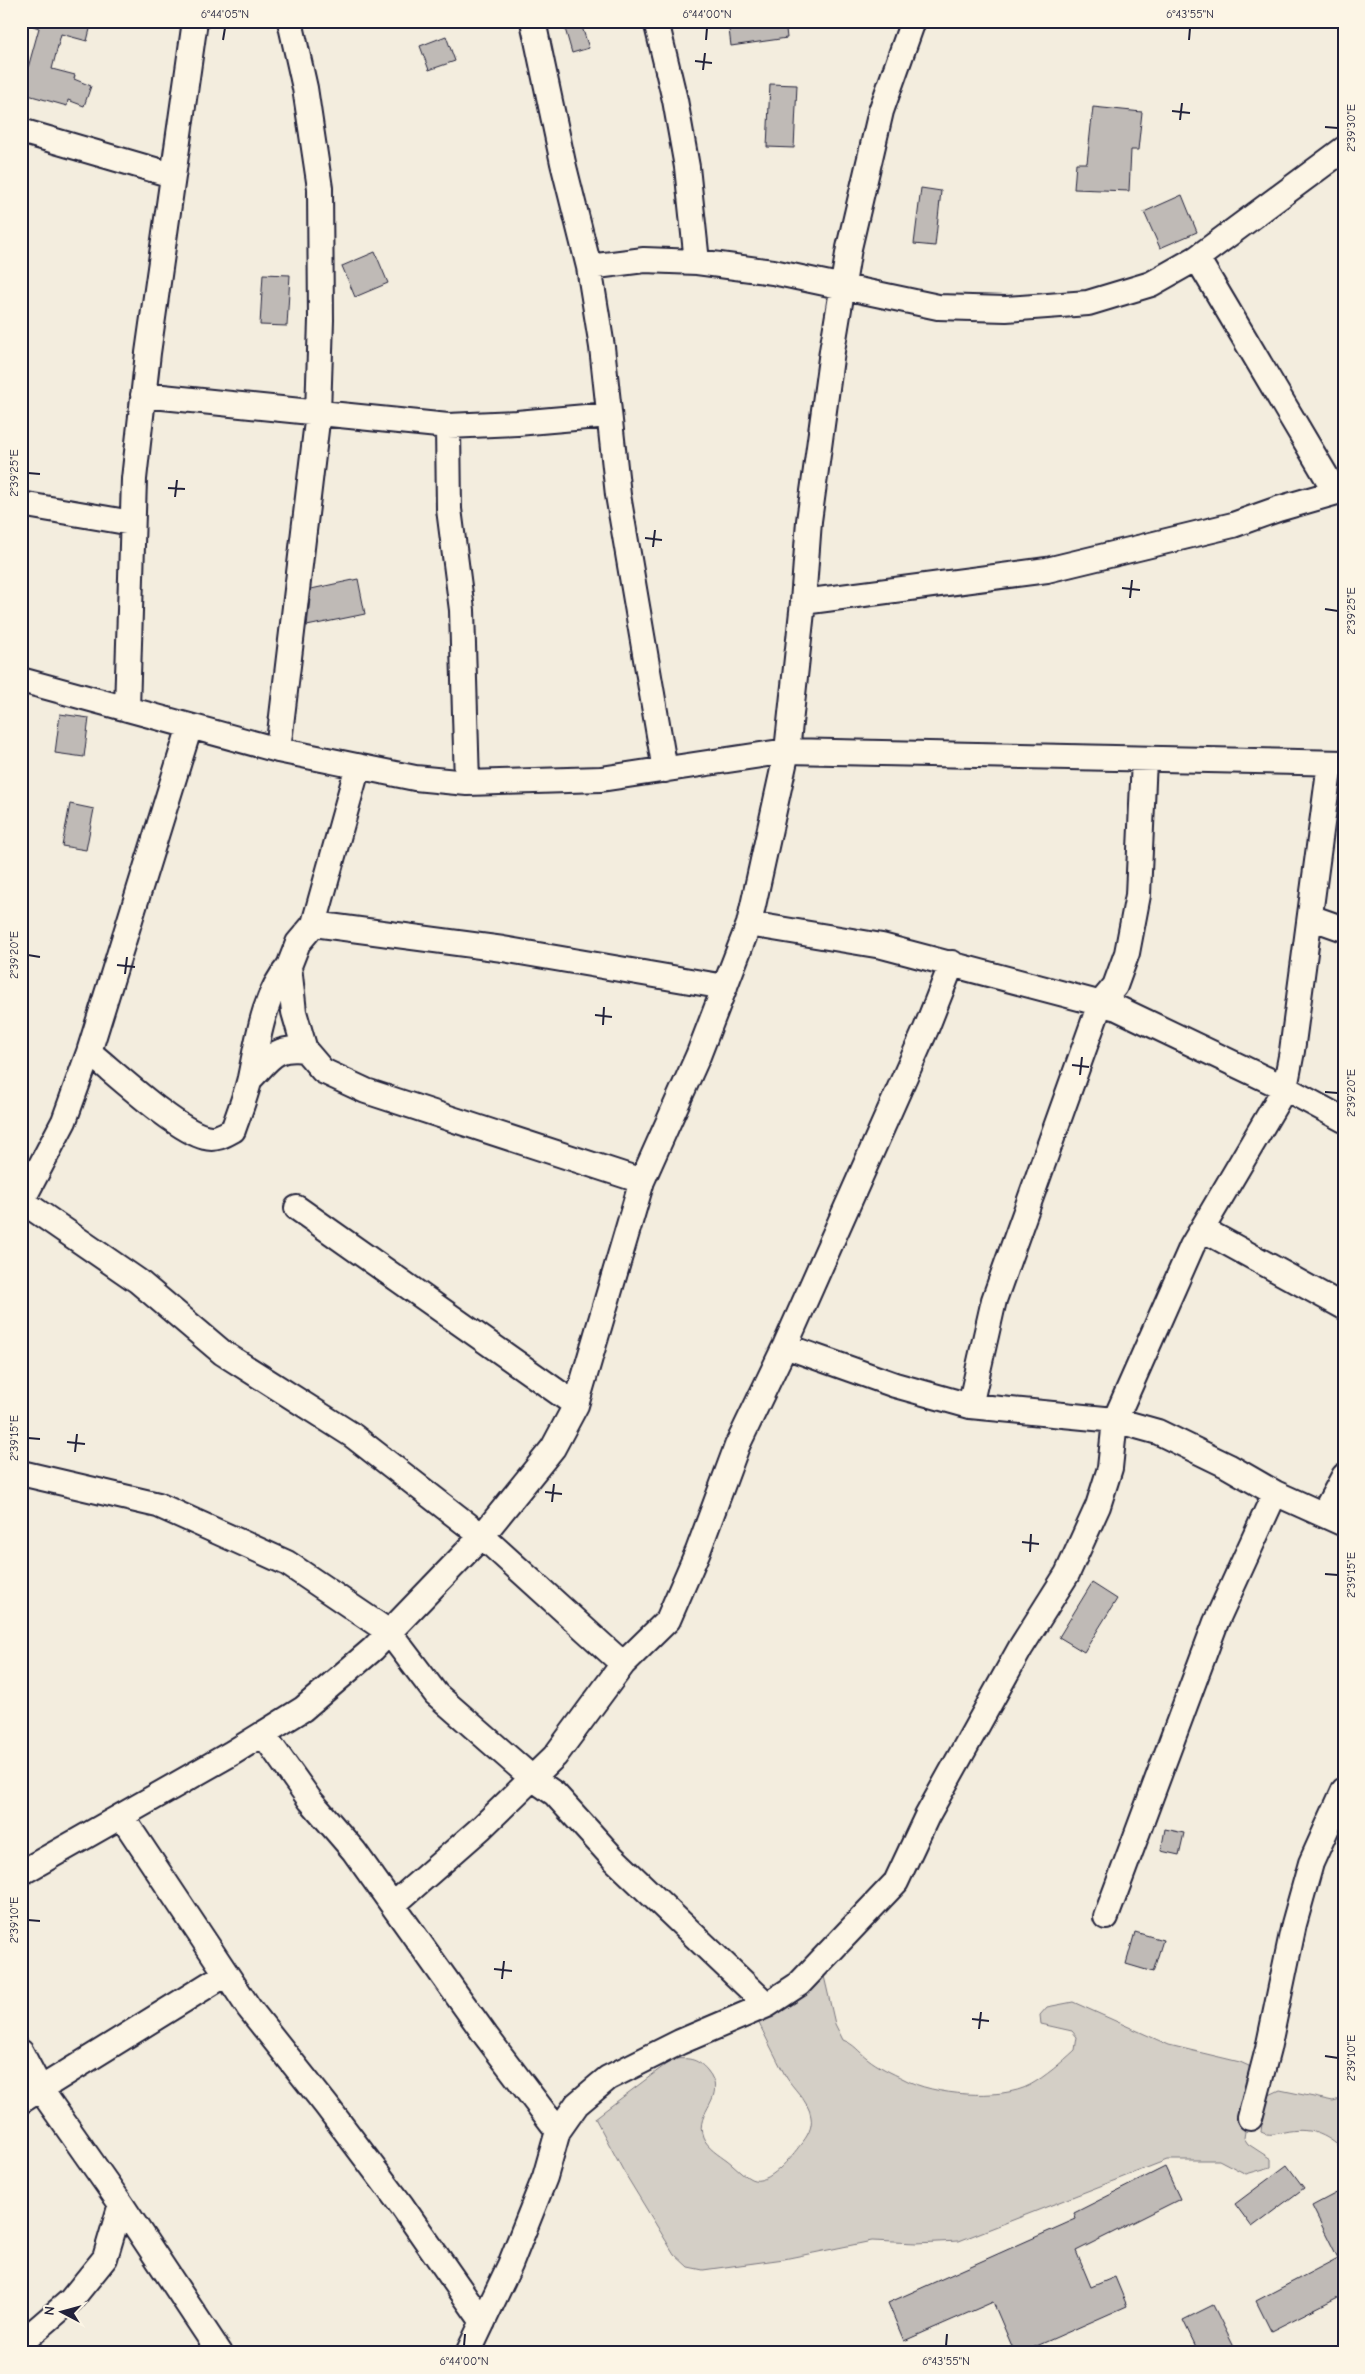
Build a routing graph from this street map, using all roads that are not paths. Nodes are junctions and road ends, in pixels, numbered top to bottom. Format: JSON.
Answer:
{"nodes":[{"id":1,"x":195,"y":21,"type":"edge"},
{"id":2,"x":290,"y":21,"type":"edge"},
{"id":3,"x":533,"y":21,"type":"edge"},
{"id":4,"x":656,"y":21,"type":"edge"},
{"id":5,"x":913,"y":21,"type":"edge"},
{"id":6,"x":21,"y":131,"type":"edge"},
{"id":7,"x":1344,"y":149,"type":"edge"},
{"id":8,"x":172,"y":175,"type":"junction"},
{"id":9,"x":1197,"y":258,"type":"junction"},
{"id":10,"x":697,"y":262,"type":"junction"},
{"id":11,"x":589,"y":267,"type":"junction"},
{"id":12,"x":843,"y":286,"type":"junction"},
{"id":13,"x":143,"y":395,"type":"junction"},
{"id":14,"x":318,"y":413,"type":"junction"},
{"id":15,"x":609,"y":415,"type":"junction"},
{"id":16,"x":448,"y":426,"type":"junction"},
{"id":17,"x":1340,"y":491,"type":"edge"},
{"id":18,"x":21,"y":504,"type":"edge"},
{"id":19,"x":132,"y":523,"type":"junction"},
{"id":20,"x":803,"y":602,"type":"junction"},
{"id":21,"x":21,"y":680,"type":"edge"},
{"id":22,"x":127,"y":709,"type":"junction"},
{"id":23,"x":190,"y":726,"type":"junction"},
{"id":24,"x":278,"y":750,"type":"junction"},
{"id":25,"x":787,"y":751,"type":"junction"},
{"id":26,"x":1144,"y":759,"type":"junction"},
{"id":27,"x":1337,"y":763,"type":"edge"},
{"id":28,"x":358,"y":766,"type":"junction"},
{"id":29,"x":665,"y":770,"type":"junction"},
{"id":30,"x":466,"y":783,"type":"junction"},
{"id":31,"x":1310,"y":917,"type":"junction"},
{"id":32,"x":314,"y":924,"type":"junction"},
{"id":33,"x":749,"y":924,"type":"junction"},
{"id":34,"x":1344,"y":929,"type":"edge"},
{"id":35,"x":952,"y":963,"type":"junction"},
{"id":36,"x":289,"y":966,"type":"junction"},
{"id":37,"x":725,"y":987,"type":"junction"},
{"id":38,"x":1100,"y":1004,"type":"junction"},
{"id":39,"x":305,"y":1050,"type":"junction"},
{"id":40,"x":89,"y":1052,"type":"junction"},
{"id":41,"x":250,"y":1079,"type":"junction"},
{"id":42,"x":1285,"y":1088,"type":"junction"},
{"id":43,"x":1344,"y":1120,"type":"edge"},
{"id":44,"x":642,"y":1181,"type":"junction"},
{"id":45,"x":24,"y":1192,"type":"edge"},
{"id":46,"x":298,"y":1208,"type":"dead end"},
{"id":47,"x":1202,"y":1229,"type":"junction"},
{"id":48,"x":1344,"y":1306,"type":"edge"},
{"id":49,"x":785,"y":1346,"type":"junction"},
{"id":50,"x":576,"y":1405,"type":"junction"},
{"id":51,"x":970,"y":1406,"type":"junction"},
{"id":52,"x":1114,"y":1420,"type":"junction"},
{"id":53,"x":21,"y":1473,"type":"edge"},
{"id":54,"x":1344,"y":1476,"type":"edge"},
{"id":55,"x":1275,"y":1493,"type":"junction"},
{"id":56,"x":1334,"y":1519,"type":"edge"},
{"id":57,"x":482,"y":1536,"type":"junction"},
{"id":58,"x":389,"y":1632,"type":"junction"},
{"id":59,"x":623,"y":1664,"type":"junction"},
{"id":60,"x":263,"y":1734,"type":"junction"},
{"id":61,"x":532,"y":1778,"type":"junction"},
{"id":62,"x":1344,"y":1790,"type":"edge"},
{"id":63,"x":122,"y":1817,"type":"junction"},
{"id":64,"x":21,"y":1874,"type":"edge"},
{"id":65,"x":393,"y":1905,"type":"junction"},
{"id":66,"x":1106,"y":1917,"type":"dead end"},
{"id":67,"x":226,"y":1974,"type":"junction"},
{"id":68,"x":768,"y":2005,"type":"junction"},
{"id":69,"x":21,"y":2052,"type":"edge"},
{"id":70,"x":31,"y":2096,"type":"edge"},
{"id":71,"x":1250,"y":2118,"type":"dead end"},
{"id":72,"x":558,"y":2131,"type":"junction"},
{"id":73,"x":121,"y":2204,"type":"junction"},
{"id":74,"x":483,"y":2322,"type":"junction"},
{"id":75,"x":21,"y":2343,"type":"edge"},
{"id":76,"x":220,"y":2353,"type":"edge"},
{"id":77,"x":468,"y":2353,"type":"edge"}],
"edges":[{"from":1,"to":8,"type":"street"},
{"from":2,"to":14,"type":"street"},
{"from":3,"to":11,"type":"street"},
{"from":4,"to":10,"type":"street"},
{"from":5,"to":12,"type":"street"},
{"from":6,"to":8,"type":"street"},
{"from":7,"to":9,"type":"street"},
{"from":8,"to":13,"type":"street"},
{"from":9,"to":12,"type":"street"},
{"from":9,"to":17,"type":"street"},
{"from":10,"to":11,"type":"street"},
{"from":10,"to":12,"type":"street"},
{"from":11,"to":15,"type":"street"},
{"from":12,"to":20,"type":"street"},
{"from":13,"to":14,"type":"street"},
{"from":13,"to":19,"type":"street"},
{"from":14,"to":16,"type":"street"},
{"from":14,"to":24,"type":"street"},
{"from":15,"to":16,"type":"street"},
{"from":15,"to":29,"type":"street"},
{"from":16,"to":30,"type":"street"},
{"from":17,"to":20,"type":"street"},
{"from":18,"to":19,"type":"street"},
{"from":19,"to":22,"type":"street"},
{"from":20,"to":25,"type":"street"},
{"from":21,"to":22,"type":"street"},
{"from":22,"to":23,"type":"street"},
{"from":23,"to":24,"type":"street"},
{"from":23,"to":40,"type":"street"},
{"from":24,"to":28,"type":"street"},
{"from":25,"to":26,"type":"street"},
{"from":25,"to":29,"type":"street"},
{"from":25,"to":33,"type":"street"},
{"from":26,"to":27,"type":"street"},
{"from":26,"to":38,"type":"street"},
{"from":27,"to":31,"type":"street"},
{"from":28,"to":30,"type":"street"},
{"from":28,"to":32,"type":"street"},
{"from":29,"to":30,"type":"street"},
{"from":31,"to":34,"type":"street"},
{"from":31,"to":42,"type":"street"},
{"from":32,"to":36,"type":"street"},
{"from":32,"to":37,"type":"street"},
{"from":33,"to":35,"type":"street"},
{"from":33,"to":37,"type":"street"},
{"from":35,"to":38,"type":"street"},
{"from":35,"to":49,"type":"street"},
{"from":36,"to":39,"type":"street"},
{"from":36,"to":41,"type":"street"},
{"from":37,"to":44,"type":"street"},
{"from":38,"to":42,"type":"street"},
{"from":38,"to":51,"type":"street"},
{"from":39,"to":41,"type":"street"},
{"from":39,"to":44,"type":"street"},
{"from":40,"to":41,"type":"street"},
{"from":40,"to":45,"type":"street"},
{"from":42,"to":43,"type":"street"},
{"from":42,"to":47,"type":"street"},
{"from":44,"to":50,"type":"street"},
{"from":45,"to":57,"type":"street"},
{"from":46,"to":50,"type":"street"},
{"from":47,"to":48,"type":"street"},
{"from":47,"to":52,"type":"street"},
{"from":49,"to":51,"type":"street"},
{"from":49,"to":59,"type":"street"},
{"from":50,"to":57,"type":"street"},
{"from":51,"to":52,"type":"street"},
{"from":52,"to":55,"type":"street"},
{"from":52,"to":68,"type":"street"},
{"from":53,"to":58,"type":"street"},
{"from":54,"to":56,"type":"street"},
{"from":55,"to":56,"type":"street"},
{"from":55,"to":66,"type":"street"},
{"from":57,"to":58,"type":"street"},
{"from":57,"to":59,"type":"street"},
{"from":58,"to":60,"type":"street"},
{"from":58,"to":61,"type":"street"},
{"from":59,"to":61,"type":"street"},
{"from":60,"to":63,"type":"street"},
{"from":60,"to":65,"type":"street"},
{"from":61,"to":65,"type":"street"},
{"from":61,"to":68,"type":"street"},
{"from":62,"to":71,"type":"street"},
{"from":63,"to":64,"type":"street"},
{"from":63,"to":67,"type":"street"},
{"from":65,"to":72,"type":"street"},
{"from":67,"to":70,"type":"street"},
{"from":67,"to":74,"type":"street"},
{"from":68,"to":72,"type":"street"},
{"from":69,"to":70,"type":"street"},
{"from":70,"to":73,"type":"street"},
{"from":72,"to":74,"type":"street"},
{"from":73,"to":75,"type":"street"},
{"from":73,"to":76,"type":"street"},
{"from":74,"to":77,"type":"street"}]}
